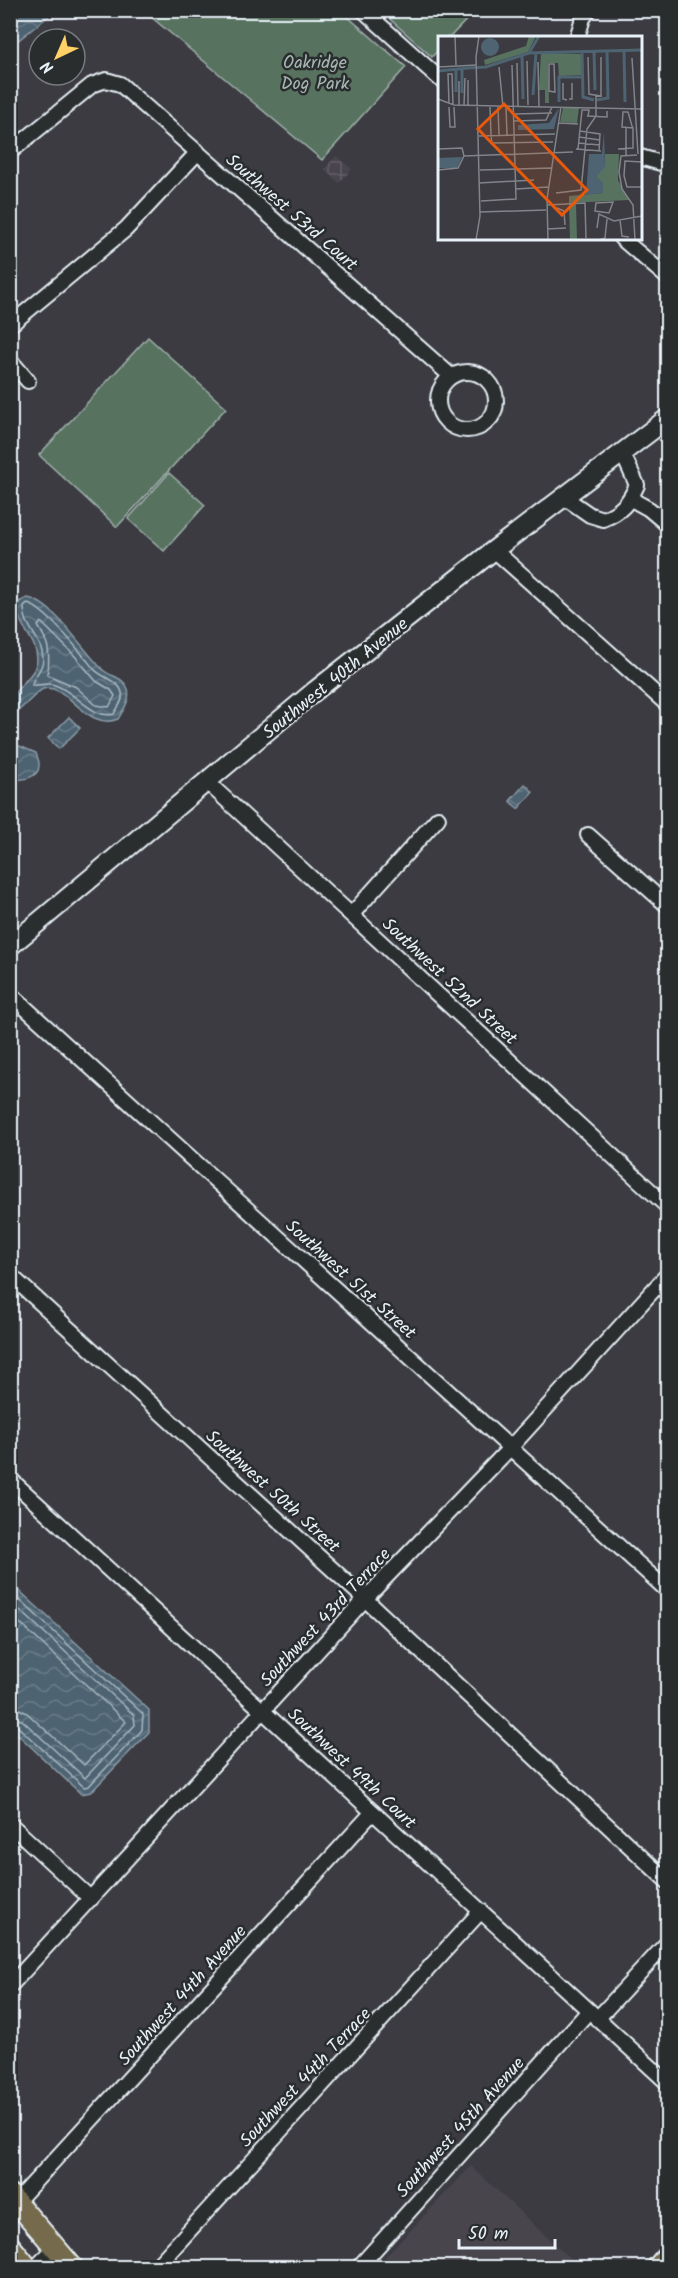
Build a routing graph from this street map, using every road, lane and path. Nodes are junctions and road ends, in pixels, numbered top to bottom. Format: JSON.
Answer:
{"nodes":[{"id":1,"x":363,"y":10,"type":"edge"},
{"id":2,"x":589,"y":10,"type":"edge"},
{"id":3,"x":578,"y":36,"type":"edge"},
{"id":4,"x":438,"y":77,"type":"edge"},
{"id":5,"x":198,"y":152,"type":"junction"},
{"id":6,"x":10,"y":153,"type":"edge"},
{"id":7,"x":642,"y":158,"type":"edge"},
{"id":8,"x":668,"y":165,"type":"edge"},
{"id":9,"x":623,"y":240,"type":"edge"},
{"id":10,"x":668,"y":278,"type":"edge"},
{"id":11,"x":10,"y":325,"type":"edge"},
{"id":12,"x":10,"y":360,"type":"edge"},
{"id":13,"x":451,"y":376,"type":"junction"},
{"id":14,"x":28,"y":381,"type":"dead end"},
{"id":15,"x":668,"y":418,"type":"edge"},
{"id":16,"x":622,"y":452,"type":"junction"},
{"id":17,"x":564,"y":497,"type":"junction"},
{"id":18,"x":631,"y":499,"type":"junction"},
{"id":19,"x":668,"y":525,"type":"edge"},
{"id":20,"x":494,"y":550,"type":"junction"},
{"id":21,"x":668,"y":705,"type":"edge"},
{"id":22,"x":207,"y":782,"type":"junction"},
{"id":23,"x":438,"y":818,"type":"dead end"},
{"id":24,"x":588,"y":835,"type":"dead end"},
{"id":25,"x":668,"y":906,"type":"edge"},
{"id":26,"x":352,"y":914,"type":"junction"},
{"id":27,"x":10,"y":946,"type":"edge"},
{"id":28,"x":10,"y":994,"type":"edge"},
{"id":29,"x":668,"y":1207,"type":"edge"},
{"id":30,"x":668,"y":1274,"type":"edge"},
{"id":31,"x":10,"y":1275,"type":"edge"},
{"id":32,"x":510,"y":1448,"type":"junction"},
{"id":33,"x":10,"y":1479,"type":"edge"},
{"id":34,"x":668,"y":1591,"type":"edge"},
{"id":35,"x":365,"y":1599,"type":"junction"},
{"id":36,"x":263,"y":1710,"type":"junction"},
{"id":37,"x":373,"y":1812,"type":"junction"},
{"id":38,"x":10,"y":1824,"type":"edge"},
{"id":39,"x":668,"y":1882,"type":"edge"},
{"id":40,"x":91,"y":1899,"type":"junction"},
{"id":41,"x":481,"y":1911,"type":"junction"},
{"id":42,"x":668,"y":1942,"type":"edge"},
{"id":43,"x":10,"y":1986,"type":"edge"},
{"id":44,"x":593,"y":2015,"type":"junction"},
{"id":45,"x":668,"y":2083,"type":"edge"},
{"id":46,"x":14,"y":2198,"type":"edge"},
{"id":47,"x":10,"y":2246,"type":"edge"},
{"id":48,"x":56,"y":2247,"type":"junction"},
{"id":49,"x":668,"y":2255,"type":"edge"},
{"id":50,"x":28,"y":2268,"type":"edge"},
{"id":51,"x":35,"y":2268,"type":"edge"},
{"id":52,"x":73,"y":2268,"type":"edge"},
{"id":53,"x":155,"y":2268,"type":"edge"},
{"id":54,"x":358,"y":2268,"type":"edge"},
{"id":55,"x":657,"y":2268,"type":"edge"}],
"edges":[{"from":1,"to":4,"type":"street"},
{"from":2,"to":3,"type":"street"},
{"from":5,"to":6,"type":"street","name":"Southwest 53rd Court"},
{"from":5,"to":11,"type":"street"},
{"from":5,"to":13,"type":"street","name":"Southwest 53rd Court"},
{"from":7,"to":8,"type":"street"},
{"from":9,"to":10,"type":"street"},
{"from":12,"to":14,"type":"street"},
{"from":13,"to":13,"type":"street"},
{"from":15,"to":16,"type":"street","name":"Southwest 40th Avenue"},
{"from":16,"to":17,"type":"street","name":"Southwest 40th Avenue"},
{"from":16,"to":18,"type":"street"},
{"from":17,"to":18,"type":"street"},
{"from":17,"to":20,"type":"street","name":"Southwest 40th Avenue"},
{"from":18,"to":19,"type":"street"},
{"from":20,"to":21,"type":"street"},
{"from":20,"to":22,"type":"street","name":"Southwest 40th Avenue"},
{"from":22,"to":26,"type":"street","name":"Southwest 52nd Street"},
{"from":22,"to":27,"type":"street","name":"Southwest 40th Avenue"},
{"from":23,"to":26,"type":"street"},
{"from":24,"to":25,"type":"street"},
{"from":26,"to":29,"type":"street","name":"Southwest 52nd Street"},
{"from":28,"to":32,"type":"street","name":"Southwest 51st Street"},
{"from":30,"to":32,"type":"street","name":"Southwest 43rd Terrace"},
{"from":31,"to":35,"type":"street","name":"Southwest 50th Street"},
{"from":32,"to":34,"type":"street","name":"Southwest 51st Street"},
{"from":32,"to":35,"type":"street","name":"Southwest 43rd Terrace"},
{"from":33,"to":36,"type":"street","name":"Southwest 49th Court"},
{"from":35,"to":36,"type":"street","name":"Southwest 43rd Terrace"},
{"from":35,"to":39,"type":"street","name":"Southwest 50th Street"},
{"from":36,"to":37,"type":"street","name":"Southwest 49th Court"},
{"from":36,"to":40,"type":"street","name":"Southwest 43rd Terrace"},
{"from":37,"to":41,"type":"street","name":"Southwest 49th Court"},
{"from":37,"to":46,"type":"street","name":"Southwest 44th Avenue"},
{"from":38,"to":40,"type":"street"},
{"from":40,"to":43,"type":"street","name":"Southwest 43rd Terrace"},
{"from":41,"to":44,"type":"street","name":"Southwest 49th Court"},
{"from":41,"to":53,"type":"street","name":"Southwest 44th Terrace"},
{"from":42,"to":44,"type":"street","name":"Southwest 45th Avenue"},
{"from":44,"to":45,"type":"street","name":"Southwest 49th Court"},
{"from":44,"to":54,"type":"street","name":"Southwest 45th Avenue"},
{"from":46,"to":48,"type":"main road"},
{"from":47,"to":50,"type":"main road"},
{"from":48,"to":51,"type":"street"},
{"from":48,"to":52,"type":"main road"},
{"from":49,"to":55,"type":"main road"}]}
